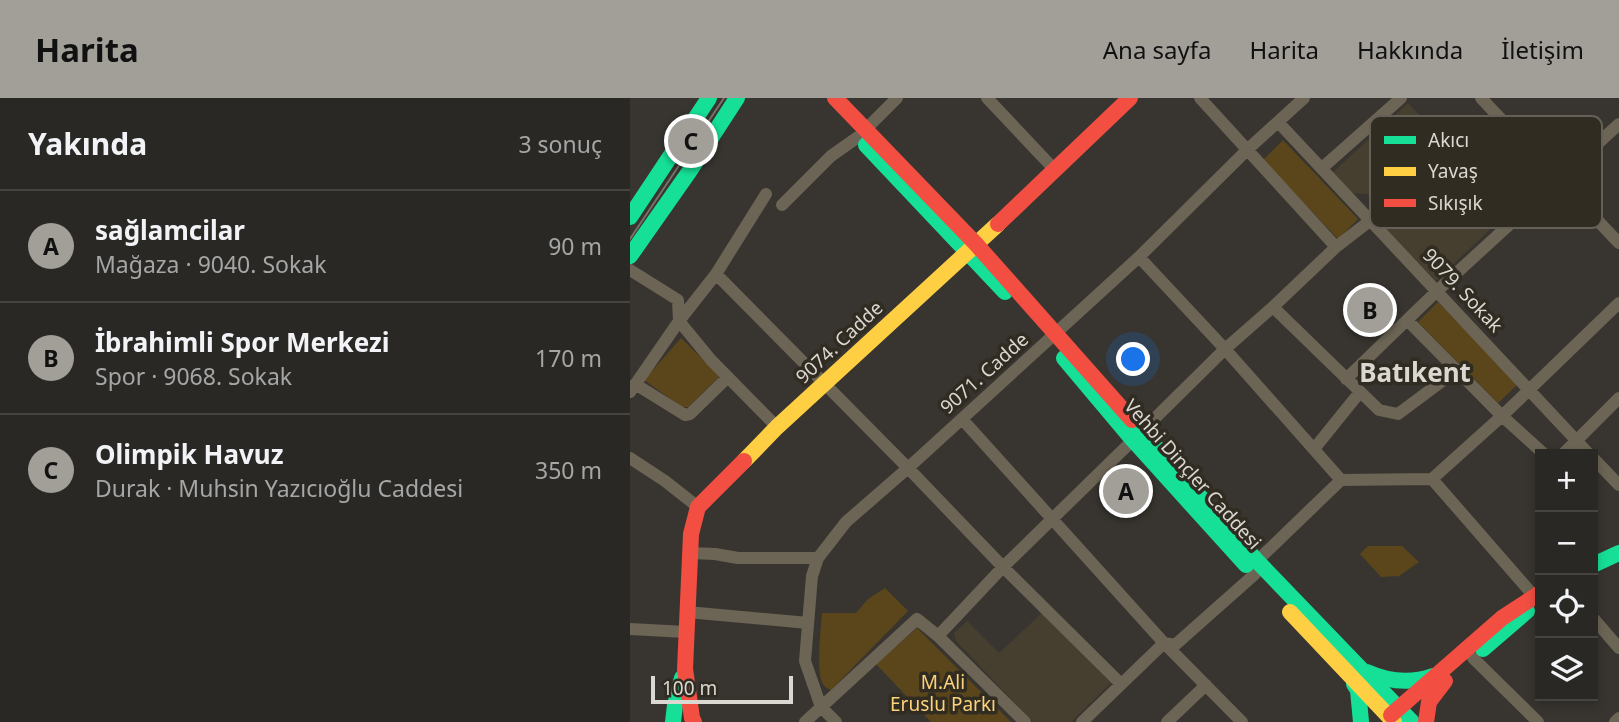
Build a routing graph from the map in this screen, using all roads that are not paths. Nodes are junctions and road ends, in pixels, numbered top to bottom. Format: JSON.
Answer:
{"nodes":[{"id":1,"x":709,"y":98,"type":"edge"},
{"id":2,"x":737,"y":98,"type":"edge"},
{"id":3,"x":821,"y":98,"type":"edge"},
{"id":4,"x":835,"y":98,"type":"edge"},
{"id":5,"x":897,"y":98,"type":"edge"},
{"id":6,"x":987,"y":98,"type":"edge"},
{"id":7,"x":1130,"y":98,"type":"edge"},
{"id":8,"x":1200,"y":98,"type":"edge"},
{"id":9,"x":1304,"y":98,"type":"edge"},
{"id":10,"x":1401,"y":98,"type":"edge"},
{"id":11,"x":1481,"y":98,"type":"edge"},
{"id":12,"x":1381,"y":116,"type":"edge"},
{"id":13,"x":1498,"y":116,"type":"edge"},
{"id":14,"x":1278,"y":122,"type":"junction"},
{"id":15,"x":1619,"y":124,"type":"edge"},
{"id":16,"x":1370,"y":125,"type":"edge"},
{"id":17,"x":862,"y":133,"type":"junction"},
{"id":18,"x":1602,"y":139,"type":"edge"},
{"id":19,"x":1247,"y":150,"type":"junction"},
{"id":20,"x":1322,"y":168,"type":"junction"},
{"id":21,"x":1054,"y":169,"type":"junction"},
{"id":22,"x":766,"y":194,"type":"dead end"},
{"id":23,"x":782,"y":205,"type":"dead end"},
{"id":24,"x":630,"y":217,"type":"edge"},
{"id":25,"x":1370,"y":219,"type":"edge"},
{"id":26,"x":1370,"y":221,"type":"edge"},
{"id":27,"x":1602,"y":225,"type":"edge"},
{"id":28,"x":1379,"y":228,"type":"edge"},
{"id":29,"x":1505,"y":228,"type":"edge"},
{"id":30,"x":1619,"y":243,"type":"edge"},
{"id":31,"x":1335,"y":247,"type":"junction"},
{"id":32,"x":972,"y":248,"type":"junction"},
{"id":33,"x":630,"y":256,"type":"edge"},
{"id":34,"x":1139,"y":257,"type":"junction"},
{"id":35,"x":630,"y":270,"type":"edge"},
{"id":36,"x":716,"y":274,"type":"junction"},
{"id":37,"x":1438,"y":290,"type":"junction"},
{"id":38,"x":1619,"y":303,"type":"edge"},
{"id":39,"x":1273,"y":307,"type":"junction"},
{"id":40,"x":1407,"y":320,"type":"junction"},
{"id":41,"x":678,"y":321,"type":"junction"},
{"id":42,"x":1052,"y":337,"type":"junction"},
{"id":43,"x":1225,"y":349,"type":"junction"},
{"id":44,"x":1457,"y":370,"type":"junction"},
{"id":45,"x":728,"y":377,"type":"junction"},
{"id":46,"x":1346,"y":379,"type":"junction"},
{"id":47,"x":825,"y":384,"type":"junction"},
{"id":48,"x":633,"y":388,"type":"edge"},
{"id":49,"x":1529,"y":390,"type":"junction"},
{"id":50,"x":1360,"y":392,"type":"junction"},
{"id":51,"x":1619,"y":398,"type":"edge"},
{"id":52,"x":1502,"y":416,"type":"junction"},
{"id":53,"x":962,"y":419,"type":"junction"},
{"id":54,"x":777,"y":427,"type":"junction"},
{"id":55,"x":1138,"y":435,"type":"junction"},
{"id":56,"x":1577,"y":442,"type":"junction"},
{"id":57,"x":1314,"y":449,"type":"junction"},
{"id":58,"x":1538,"y":449,"type":"edge"},
{"id":59,"x":1569,"y":449,"type":"edge"},
{"id":60,"x":1584,"y":449,"type":"edge"},
{"id":61,"x":630,"y":458,"type":"edge"},
{"id":62,"x":1598,"y":463,"type":"edge"},
{"id":63,"x":908,"y":468,"type":"junction"},
{"id":64,"x":1432,"y":479,"type":"junction"},
{"id":65,"x":1341,"y":480,"type":"junction"},
{"id":66,"x":1619,"y":485,"type":"edge"},
{"id":67,"x":698,"y":507,"type":"junction"},
{"id":68,"x":1052,"y":519,"type":"junction"},
{"id":69,"x":690,"y":553,"type":"junction"},
{"id":70,"x":1619,"y":553,"type":"edge"},
{"id":71,"x":818,"y":558,"type":"junction"},
{"id":72,"x":1598,"y":563,"type":"edge"},
{"id":73,"x":1619,"y":564,"type":"edge"},
{"id":74,"x":1003,"y":567,"type":"junction"},
{"id":75,"x":1256,"y":568,"type":"junction"},
{"id":76,"x":1595,"y":575,"type":"edge"},
{"id":77,"x":1535,"y":594,"type":"edge"},
{"id":78,"x":1535,"y":599,"type":"edge"},
{"id":79,"x":1535,"y":601,"type":"edge"},
{"id":80,"x":687,"y":612,"type":"junction"},
{"id":81,"x":808,"y":623,"type":"junction"},
{"id":82,"x":1598,"y":624,"type":"edge"},
{"id":83,"x":630,"y":628,"type":"edge"},
{"id":84,"x":686,"y":632,"type":"junction"},
{"id":85,"x":938,"y":636,"type":"junction"},
{"id":86,"x":1164,"y":643,"type":"junction"},
{"id":87,"x":1619,"y":648,"type":"edge"},
{"id":88,"x":1473,"y":658,"type":"junction"},
{"id":89,"x":685,"y":669,"type":"junction"},
{"id":90,"x":1353,"y":670,"type":"junction"},
{"id":91,"x":1443,"y":676,"type":"junction"},
{"id":92,"x":1121,"y":684,"type":"junction"},
{"id":93,"x":1206,"y":685,"type":"junction"},
{"id":94,"x":821,"y":707,"type":"junction"},
{"id":95,"x":1619,"y":718,"type":"edge"},
{"id":96,"x":1398,"y":719,"type":"edge"},
{"id":97,"x":693,"y":720,"type":"edge"},
{"id":98,"x":673,"y":722,"type":"edge"},
{"id":99,"x":805,"y":722,"type":"edge"},
{"id":100,"x":836,"y":722,"type":"edge"},
{"id":101,"x":1025,"y":722,"type":"edge"},
{"id":102,"x":1082,"y":722,"type":"edge"},
{"id":103,"x":1167,"y":722,"type":"edge"},
{"id":104,"x":1242,"y":722,"type":"edge"},
{"id":105,"x":1361,"y":722,"type":"edge"},
{"id":106,"x":1426,"y":722,"type":"edge"},
{"id":107,"x":1538,"y":722,"type":"edge"},
{"id":108,"x":1615,"y":722,"type":"edge"}],
"edges":[{"from":1,"to":24,"type":"street"},
{"from":2,"to":33,"type":"street"},
{"from":3,"to":17,"type":"street"},
{"from":4,"to":17,"type":"street"},
{"from":5,"to":17,"type":"street"},
{"from":6,"to":21,"type":"street"},
{"from":7,"to":21,"type":"street","name":"9074. Cadde"},
{"from":8,"to":19,"type":"street"},
{"from":9,"to":14,"type":"street","name":"9071. Cadde"},
{"from":10,"to":12,"type":"street"},
{"from":11,"to":13,"type":"street"},
{"from":14,"to":19,"type":"street","name":"9071. Cadde"},
{"from":14,"to":20,"type":"street","name":"9079. Sokak"},
{"from":15,"to":18,"type":"street"},
{"from":16,"to":20,"type":"street"},
{"from":17,"to":23,"type":"street"},
{"from":17,"to":32,"type":"street","name":"Vehbi Dinçler Caddesi"},
{"from":19,"to":31,"type":"street"},
{"from":19,"to":34,"type":"street","name":"9071. Cadde"},
{"from":20,"to":25,"type":"street","name":"9079. Sokak"},
{"from":21,"to":32,"type":"street","name":"9074. Cadde"},
{"from":22,"to":36,"type":"street"},
{"from":26,"to":31,"type":"street"},
{"from":27,"to":30,"type":"street"},
{"from":28,"to":37,"type":"street","name":"9079. Sokak"},
{"from":29,"to":37,"type":"street"},
{"from":31,"to":39,"type":"street"},
{"from":32,"to":42,"type":"street","name":"Vehbi Dinçler Caddesi"},
{"from":32,"to":47,"type":"street","name":"9074. Cadde"},
{"from":34,"to":42,"type":"street","name":"9071. Cadde"},
{"from":34,"to":43,"type":"street"},
{"from":35,"to":41,"type":"street"},
{"from":36,"to":41,"type":"street"},
{"from":36,"to":47,"type":"street"},
{"from":37,"to":40,"type":"street"},
{"from":37,"to":49,"type":"street","name":"9079. Sokak"},
{"from":38,"to":49,"type":"street"},
{"from":39,"to":43,"type":"street"},
{"from":39,"to":46,"type":"street"},
{"from":40,"to":44,"type":"street"},
{"from":40,"to":46,"type":"street"},
{"from":41,"to":45,"type":"street"},
{"from":41,"to":48,"type":"street"},
{"from":42,"to":53,"type":"street","name":"9071. Cadde"},
{"from":42,"to":55,"type":"street","name":"Vehbi Dinçler Caddesi"},
{"from":43,"to":55,"type":"street"},
{"from":43,"to":57,"type":"street"},
{"from":44,"to":50,"type":"street"},
{"from":44,"to":52,"type":"street"},
{"from":45,"to":48,"type":"street"},
{"from":45,"to":54,"type":"street"},
{"from":46,"to":50,"type":"street"},
{"from":47,"to":54,"type":"street","name":"9074. Cadde"},
{"from":47,"to":63,"type":"street"},
{"from":49,"to":52,"type":"street"},
{"from":49,"to":56,"type":"street","name":"9079. Sokak"},
{"from":50,"to":57,"type":"street"},
{"from":51,"to":56,"type":"street"},
{"from":52,"to":58,"type":"street"},
{"from":52,"to":64,"type":"street"},
{"from":53,"to":63,"type":"street","name":"9071. Cadde"},
{"from":53,"to":68,"type":"street"},
{"from":54,"to":67,"type":"street","name":"9074. Cadde"},
{"from":55,"to":68,"type":"street"},
{"from":55,"to":75,"type":"street","name":"Vehbi Dinçler Caddesi"},
{"from":56,"to":59,"type":"street"},
{"from":56,"to":60,"type":"street","name":"9079. Sokak"},
{"from":57,"to":65,"type":"street"},
{"from":61,"to":67,"type":"street"},
{"from":62,"to":66,"type":"street","name":"9079. Sokak"},
{"from":63,"to":71,"type":"street","name":"9071. Cadde"},
{"from":63,"to":74,"type":"street"},
{"from":64,"to":65,"type":"street"},
{"from":64,"to":77,"type":"street"},
{"from":65,"to":75,"type":"street"},
{"from":67,"to":69,"type":"street"},
{"from":68,"to":74,"type":"street"},
{"from":68,"to":86,"type":"street"},
{"from":69,"to":71,"type":"street"},
{"from":69,"to":80,"type":"street"},
{"from":70,"to":72,"type":"street"},
{"from":71,"to":81,"type":"street","name":"9071. Cadde"},
{"from":73,"to":76,"type":"street"},
{"from":74,"to":85,"type":"street"},
{"from":74,"to":92,"type":"street"},
{"from":75,"to":86,"type":"street"},
{"from":75,"to":90,"type":"street","name":"Vehbi Dinçler Caddesi"},
{"from":78,"to":91,"type":"street"},
{"from":79,"to":88,"type":"street"},
{"from":80,"to":81,"type":"street"},
{"from":80,"to":84,"type":"street"},
{"from":81,"to":94,"type":"street","name":"9071. Cadde"},
{"from":82,"to":87,"type":"street"},
{"from":83,"to":84,"type":"street"},
{"from":84,"to":89,"type":"street"},
{"from":85,"to":94,"type":"street"},
{"from":85,"to":101,"type":"street"},
{"from":86,"to":92,"type":"street"},
{"from":86,"to":93,"type":"street"},
{"from":88,"to":91,"type":"street"},
{"from":88,"to":107,"type":"street"},
{"from":89,"to":97,"type":"street"},
{"from":89,"to":98,"type":"street"},
{"from":90,"to":91,"type":"street"},
{"from":90,"to":96,"type":"street","name":"Vehbi Dinçler Caddesi"},
{"from":90,"to":105,"type":"street"},
{"from":91,"to":96,"type":"street"},
{"from":91,"to":106,"type":"street"},
{"from":92,"to":102,"type":"street"},
{"from":93,"to":103,"type":"street"},
{"from":93,"to":104,"type":"street"},
{"from":94,"to":99,"type":"street"},
{"from":94,"to":100,"type":"street","name":"9071. Cadde"},
{"from":95,"to":108,"type":"street"},
{"from":97,"to":98,"type":"street"}]}
